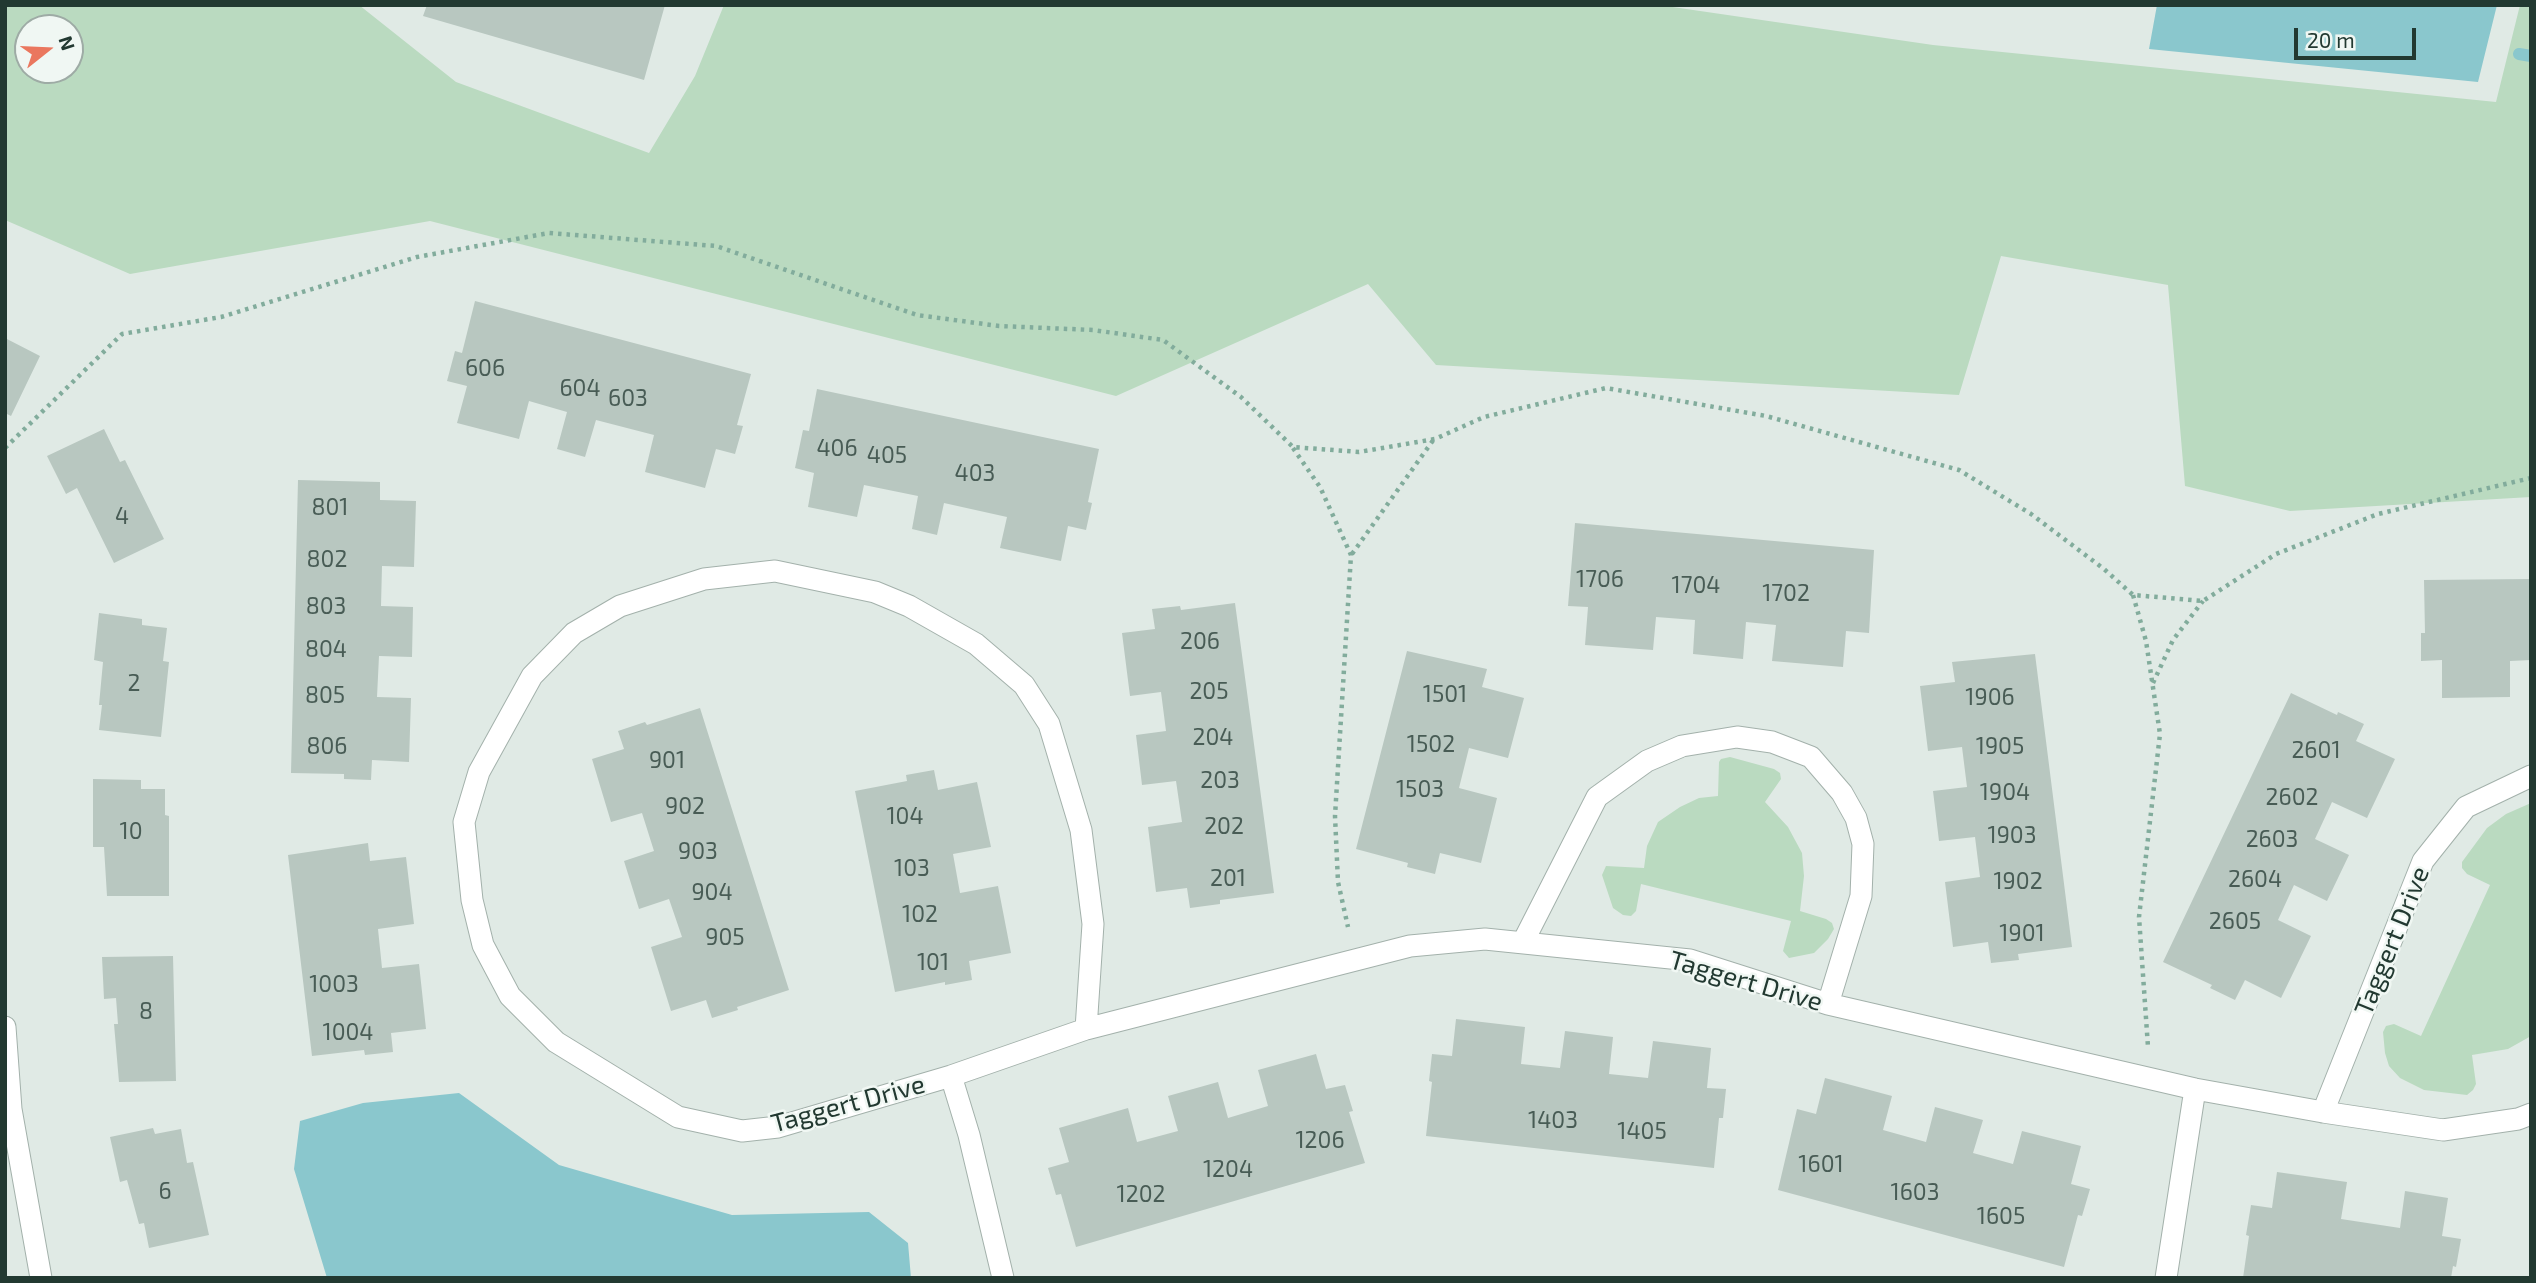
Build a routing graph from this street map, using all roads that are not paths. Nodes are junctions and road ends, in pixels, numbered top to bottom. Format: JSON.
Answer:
{"nodes":[{"id":1,"x":2531,"y":776,"type":"edge"},
{"id":2,"x":1523,"y":942,"type":"junction"},
{"id":3,"x":1828,"y":1004,"type":"junction"},
{"id":4,"x":5,"y":1027,"type":"edge"},
{"id":5,"x":1086,"y":1029,"type":"junction"},
{"id":6,"x":951,"y":1076,"type":"junction"},
{"id":7,"x":2195,"y":1088,"type":"junction"},
{"id":8,"x":2323,"y":1112,"type":"junction"},
{"id":9,"x":2531,"y":1114,"type":"edge"},
{"id":10,"x":41,"y":1278,"type":"edge"},
{"id":11,"x":1003,"y":1278,"type":"edge"},
{"id":12,"x":2166,"y":1278,"type":"edge"}],
"edges":[{"from":1,"to":8,"type":"street","name":"Taggert Drive"},
{"from":2,"to":3,"type":"street","name":"Taggert Drive"},
{"from":2,"to":3,"type":"street"},
{"from":2,"to":5,"type":"street","name":"Taggert Drive"},
{"from":3,"to":7,"type":"street","name":"Taggert Drive"},
{"from":4,"to":10,"type":"street"},
{"from":5,"to":6,"type":"street","name":"Taggert Drive"},
{"from":5,"to":6,"type":"street","name":"Taggert Drive"},
{"from":6,"to":11,"type":"street"},
{"from":7,"to":8,"type":"street","name":"Taggert Drive"},
{"from":7,"to":12,"type":"street"},
{"from":8,"to":9,"type":"street","name":"Taggert Drive"}]}
